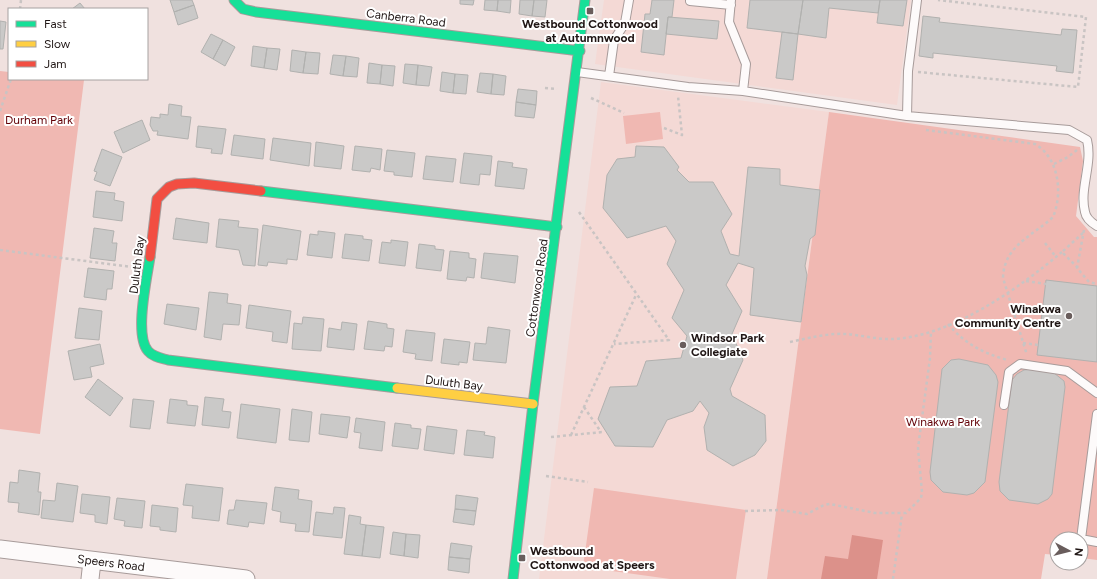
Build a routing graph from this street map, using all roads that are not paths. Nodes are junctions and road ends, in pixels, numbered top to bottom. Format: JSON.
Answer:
{"nodes":[{"id":1,"x":234,"y":0,"type":"edge"},
{"id":2,"x":585,"y":0,"type":"edge"},
{"id":3,"x":629,"y":0,"type":"edge"},
{"id":4,"x":917,"y":0,"type":"edge"},
{"id":5,"x":690,"y":1,"type":"dead end"},
{"id":6,"x":731,"y":2,"type":"edge"},
{"id":7,"x":580,"y":51,"type":"junction"},
{"id":8,"x":577,"y":72,"type":"junction"},
{"id":9,"x":609,"y":76,"type":"junction"},
{"id":10,"x":743,"y":92,"type":"junction"},
{"id":11,"x":907,"y":116,"type":"junction"},
{"id":12,"x":1093,"y":151,"type":"edge"},
{"id":13,"x":1097,"y":226,"type":"edge"},
{"id":14,"x":557,"y":227,"type":"junction"},
{"id":15,"x":1097,"y":393,"type":"edge"},
{"id":16,"x":533,"y":404,"type":"junction"},
{"id":17,"x":1004,"y":405,"type":"dead end"},
{"id":18,"x":1097,"y":414,"type":"edge"},
{"id":19,"x":1097,"y":542,"type":"edge"},
{"id":20,"x":0,"y":549,"type":"edge"},
{"id":21,"x":92,"y":561,"type":"junction"},
{"id":22,"x":90,"y":579,"type":"edge"},
{"id":23,"x":246,"y":579,"type":"edge"},
{"id":24,"x":513,"y":579,"type":"edge"}],
"edges":[{"from":1,"to":7,"type":"street","name":"Canberra Road"},
{"from":2,"to":7,"type":"street","name":"Cottonwood Road"},
{"from":3,"to":9,"type":"lane"},
{"from":4,"to":11,"type":"lane"},
{"from":5,"to":6,"type":"lane"},
{"from":6,"to":10,"type":"lane"},
{"from":7,"to":8,"type":"street","name":"Cottonwood Road"},
{"from":8,"to":9,"type":"lane"},
{"from":8,"to":14,"type":"street","name":"Cottonwood Road"},
{"from":9,"to":10,"type":"lane"},
{"from":10,"to":11,"type":"lane"},
{"from":11,"to":12,"type":"lane"},
{"from":12,"to":13,"type":"lane"},
{"from":14,"to":16,"type":"street","name":"Cottonwood Road"},
{"from":14,"to":16,"type":"street","name":"Duluth Bay"},
{"from":15,"to":17,"type":"lane"},
{"from":16,"to":24,"type":"street","name":"Cottonwood Road"},
{"from":18,"to":19,"type":"lane"},
{"from":20,"to":21,"type":"street","name":"Speers Road"},
{"from":21,"to":22,"type":"street"},
{"from":21,"to":23,"type":"street","name":"Speers Road"}]}
